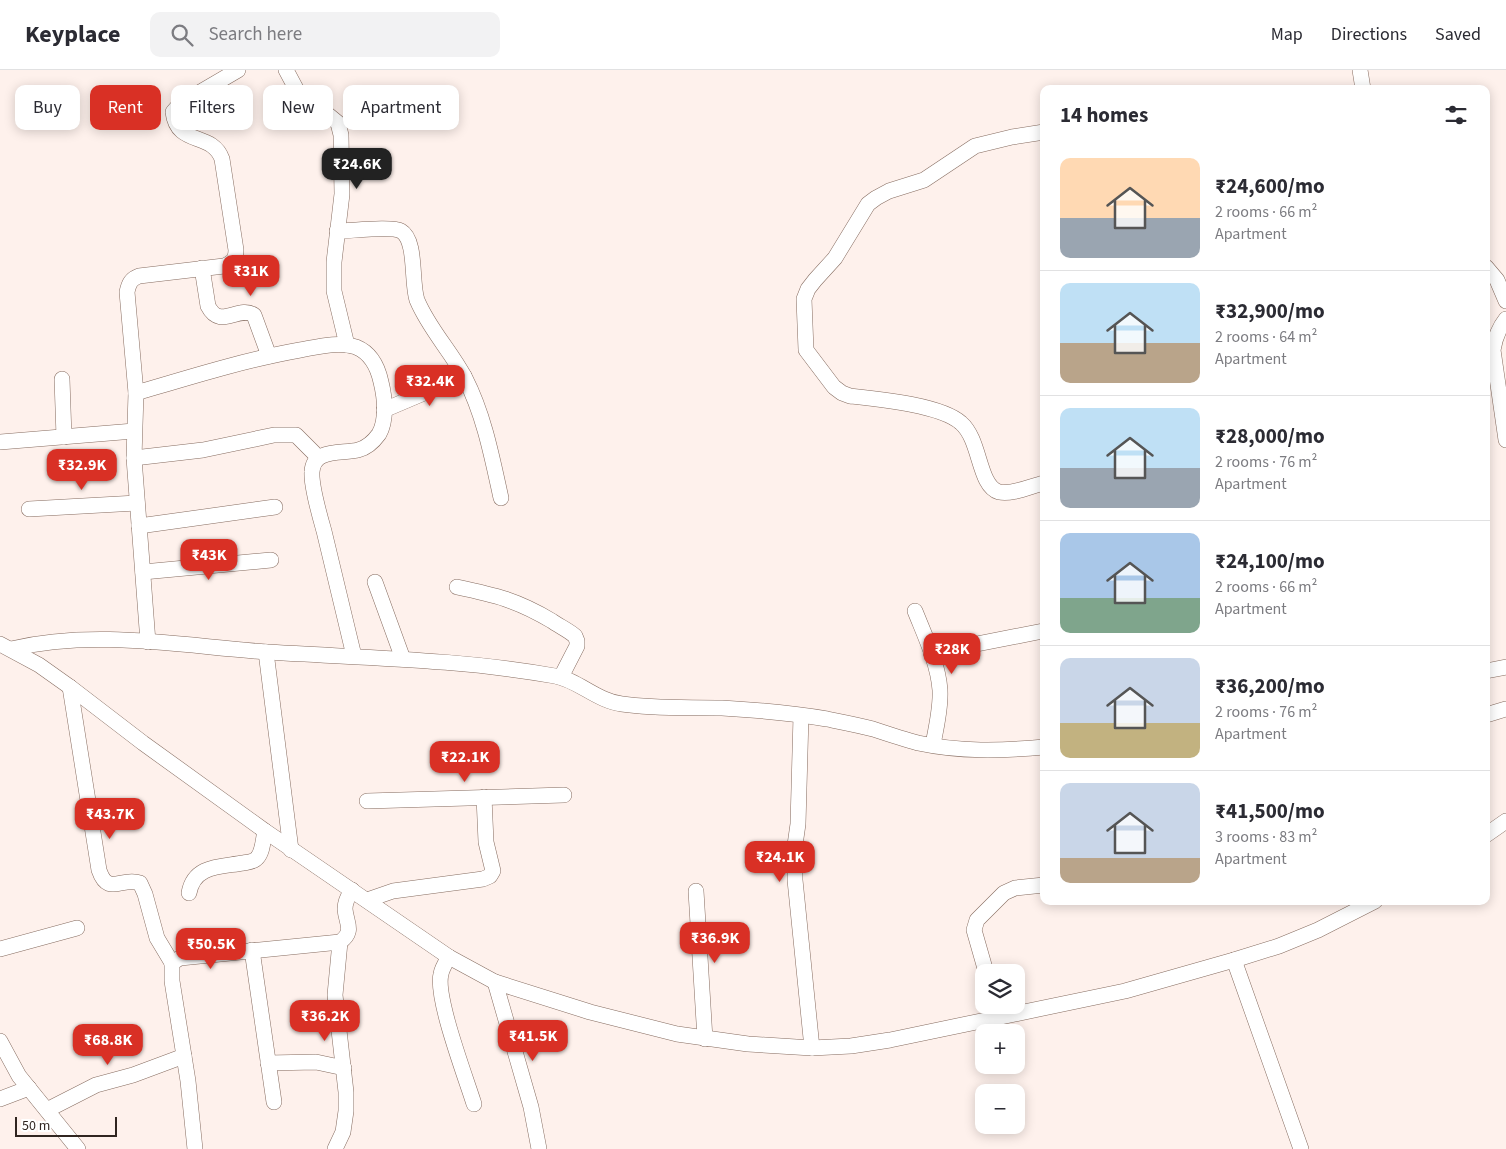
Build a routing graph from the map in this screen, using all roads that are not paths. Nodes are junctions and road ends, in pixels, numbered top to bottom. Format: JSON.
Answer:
{"nodes":[{"id":1,"x":238,"y":70,"type":"edge"},
{"id":2,"x":286,"y":70,"type":"edge"},
{"id":3,"x":1360,"y":70,"type":"edge"},
{"id":4,"x":1362,"y":85,"type":"edge"},
{"id":5,"x":1040,"y":133,"type":"edge"},
{"id":6,"x":337,"y":231,"type":"junction"},
{"id":7,"x":202,"y":268,"type":"junction"},
{"id":8,"x":1490,"y":272,"type":"edge"},
{"id":9,"x":1506,"y":302,"type":"edge"},
{"id":10,"x":1506,"y":319,"type":"edge"},
{"id":11,"x":1491,"y":336,"type":"edge"},
{"id":12,"x":347,"y":345,"type":"junction"},
{"id":13,"x":269,"y":356,"type":"junction"},
{"id":14,"x":464,"y":376,"type":"junction"},
{"id":15,"x":62,"y":379,"type":"dead end"},
{"id":16,"x":136,"y":393,"type":"junction"},
{"id":17,"x":384,"y":410,"type":"junction"},
{"id":18,"x":134,"y":431,"type":"junction"},
{"id":19,"x":64,"y":437,"type":"junction"},
{"id":20,"x":1506,"y":440,"type":"edge"},
{"id":21,"x":0,"y":442,"type":"edge"},
{"id":22,"x":314,"y":453,"type":"dead end"},
{"id":23,"x":134,"y":458,"type":"junction"},
{"id":24,"x":1040,"y":484,"type":"edge"},
{"id":25,"x":501,"y":498,"type":"dead end"},
{"id":26,"x":137,"y":503,"type":"junction"},
{"id":27,"x":276,"y":507,"type":"dead end"},
{"id":28,"x":30,"y":509,"type":"dead end"},
{"id":29,"x":139,"y":526,"type":"junction"},
{"id":30,"x":271,"y":560,"type":"dead end"},
{"id":31,"x":143,"y":572,"type":"junction"},
{"id":32,"x":375,"y":582,"type":"dead end"},
{"id":33,"x":456,"y":586,"type":"dead end"},
{"id":34,"x":916,"y":611,"type":"dead end"},
{"id":35,"x":1040,"y":632,"type":"edge"},
{"id":36,"x":148,"y":642,"type":"junction"},
{"id":37,"x":5,"y":647,"type":"edge"},
{"id":38,"x":266,"y":652,"type":"junction"},
{"id":39,"x":931,"y":653,"type":"junction"},
{"id":40,"x":354,"y":656,"type":"junction"},
{"id":41,"x":403,"y":659,"type":"junction"},
{"id":42,"x":1506,"y":667,"type":"edge"},
{"id":43,"x":1490,"y":670,"type":"edge"},
{"id":44,"x":561,"y":677,"type":"junction"},
{"id":45,"x":70,"y":687,"type":"junction"},
{"id":46,"x":1506,"y":709,"type":"edge"},
{"id":47,"x":1490,"y":714,"type":"edge"},
{"id":48,"x":801,"y":716,"type":"junction"},
{"id":49,"x":933,"y":745,"type":"junction"},
{"id":50,"x":1040,"y":747,"type":"edge"},
{"id":51,"x":564,"y":795,"type":"dead end"},
{"id":52,"x":484,"y":797,"type":"junction"},
{"id":53,"x":367,"y":800,"type":"dead end"},
{"id":54,"x":1506,"y":821,"type":"edge"},
{"id":55,"x":265,"y":831,"type":"junction"},
{"id":56,"x":1490,"y":832,"type":"edge"},
{"id":57,"x":292,"y":850,"type":"junction"},
{"id":58,"x":1040,"y":886,"type":"edge"},
{"id":59,"x":352,"y":890,"type":"junction"},
{"id":60,"x":696,"y":891,"type":"dead end"},
{"id":61,"x":189,"y":893,"type":"dead end"},
{"id":62,"x":368,"y":900,"type":"junction"},
{"id":63,"x":1363,"y":905,"type":"edge"},
{"id":64,"x":77,"y":928,"type":"dead end"},
{"id":65,"x":340,"y":942,"type":"junction"},
{"id":66,"x":0,"y":949,"type":"edge"},
{"id":67,"x":252,"y":950,"type":"junction"},
{"id":68,"x":449,"y":957,"type":"junction"},
{"id":69,"x":1234,"y":960,"type":"junction"},
{"id":70,"x":172,"y":964,"type":"junction"},
{"id":71,"x":984,"y":964,"type":"edge"},
{"id":72,"x":495,"y":982,"type":"junction"},
{"id":73,"x":1025,"y":1006,"type":"edge"},
{"id":74,"x":986,"y":1014,"type":"edge"},
{"id":75,"x":705,"y":1038,"type":"junction"},
{"id":76,"x":0,"y":1041,"type":"edge"},
{"id":77,"x":812,"y":1048,"type":"junction"},
{"id":78,"x":184,"y":1056,"type":"junction"},
{"id":79,"x":268,"y":1063,"type":"junction"},
{"id":80,"x":344,"y":1068,"type":"junction"},
{"id":81,"x":29,"y":1088,"type":"junction"},
{"id":82,"x":0,"y":1099,"type":"edge"},
{"id":83,"x":274,"y":1102,"type":"dead end"},
{"id":84,"x":474,"y":1104,"type":"dead end"},
{"id":85,"x":47,"y":1110,"type":"junction"},
{"id":86,"x":78,"y":1149,"type":"edge"},
{"id":87,"x":195,"y":1149,"type":"edge"},
{"id":88,"x":335,"y":1149,"type":"edge"},
{"id":89,"x":539,"y":1149,"type":"edge"},
{"id":90,"x":1301,"y":1149,"type":"edge"}],
"edges":[{"from":1,"to":7,"type":"street"},
{"from":2,"to":6,"type":"street"},
{"from":3,"to":4,"type":"street"},
{"from":5,"to":24,"type":"street"},
{"from":6,"to":12,"type":"street"},
{"from":6,"to":14,"type":"street"},
{"from":7,"to":13,"type":"street"},
{"from":7,"to":16,"type":"street"},
{"from":8,"to":9,"type":"street"},
{"from":10,"to":11,"type":"street"},
{"from":11,"to":20,"type":"street"},
{"from":12,"to":13,"type":"street"},
{"from":12,"to":17,"type":"street"},
{"from":13,"to":16,"type":"street"},
{"from":14,"to":17,"type":"street"},
{"from":14,"to":25,"type":"street"},
{"from":15,"to":19,"type":"street"},
{"from":16,"to":18,"type":"street"},
{"from":17,"to":40,"type":"street"},
{"from":18,"to":19,"type":"street"},
{"from":18,"to":23,"type":"street"},
{"from":19,"to":21,"type":"street"},
{"from":22,"to":23,"type":"street"},
{"from":23,"to":26,"type":"street"},
{"from":26,"to":28,"type":"street"},
{"from":26,"to":29,"type":"street"},
{"from":27,"to":29,"type":"street"},
{"from":29,"to":31,"type":"street"},
{"from":30,"to":31,"type":"street"},
{"from":31,"to":36,"type":"street"},
{"from":32,"to":41,"type":"street"},
{"from":33,"to":44,"type":"street"},
{"from":34,"to":39,"type":"street"},
{"from":35,"to":39,"type":"street"},
{"from":36,"to":37,"type":"street"},
{"from":36,"to":38,"type":"street"},
{"from":37,"to":45,"type":"street"},
{"from":38,"to":40,"type":"street"},
{"from":38,"to":57,"type":"street"},
{"from":39,"to":49,"type":"street"},
{"from":40,"to":41,"type":"street"},
{"from":41,"to":44,"type":"street"},
{"from":42,"to":43,"type":"street"},
{"from":44,"to":48,"type":"street"},
{"from":45,"to":55,"type":"street"},
{"from":45,"to":70,"type":"street"},
{"from":46,"to":47,"type":"street"},
{"from":48,"to":49,"type":"street"},
{"from":48,"to":77,"type":"street"},
{"from":49,"to":50,"type":"street"},
{"from":51,"to":52,"type":"street"},
{"from":52,"to":53,"type":"street"},
{"from":52,"to":62,"type":"street"},
{"from":54,"to":56,"type":"street"},
{"from":55,"to":57,"type":"street"},
{"from":55,"to":61,"type":"street"},
{"from":57,"to":59,"type":"street"},
{"from":58,"to":71,"type":"street"},
{"from":59,"to":62,"type":"street"},
{"from":59,"to":65,"type":"street"},
{"from":60,"to":75,"type":"street"},
{"from":62,"to":68,"type":"street"},
{"from":63,"to":69,"type":"street"},
{"from":64,"to":66,"type":"street"},
{"from":65,"to":67,"type":"street"},
{"from":65,"to":80,"type":"street"},
{"from":67,"to":70,"type":"street"},
{"from":67,"to":79,"type":"street"},
{"from":68,"to":72,"type":"street"},
{"from":68,"to":84,"type":"street"},
{"from":69,"to":73,"type":"street"},
{"from":69,"to":90,"type":"street"},
{"from":70,"to":78,"type":"street"},
{"from":72,"to":75,"type":"street"},
{"from":72,"to":89,"type":"street"},
{"from":74,"to":77,"type":"street"},
{"from":75,"to":77,"type":"street"},
{"from":76,"to":81,"type":"street"},
{"from":78,"to":85,"type":"street"},
{"from":78,"to":87,"type":"street"},
{"from":79,"to":80,"type":"street"},
{"from":79,"to":83,"type":"street"},
{"from":80,"to":88,"type":"street"},
{"from":81,"to":82,"type":"street"},
{"from":81,"to":85,"type":"street"},
{"from":85,"to":86,"type":"street"}]}
